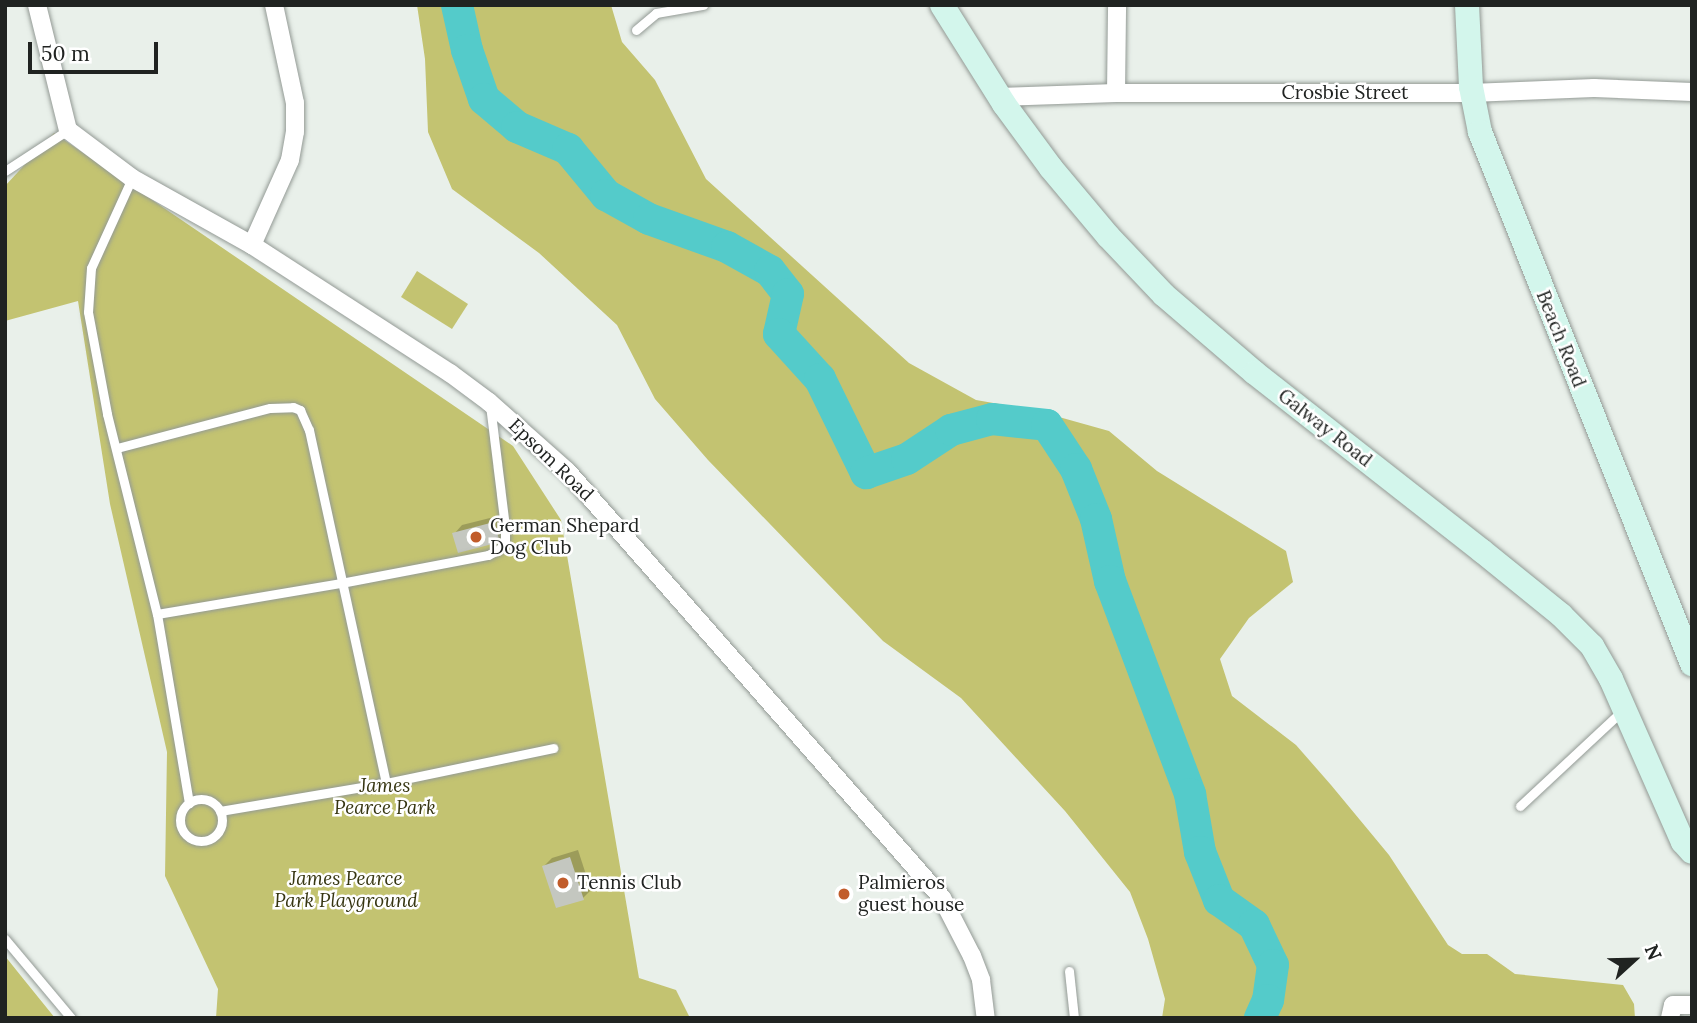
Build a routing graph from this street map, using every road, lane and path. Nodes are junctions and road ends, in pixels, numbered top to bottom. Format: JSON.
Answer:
{"nodes":[{"id":1,"x":37,"y":5,"type":"edge"},
{"id":2,"x":274,"y":5,"type":"edge"},
{"id":3,"x":703,"y":5,"type":"edge"},
{"id":4,"x":1117,"y":5,"type":"edge"},
{"id":5,"x":1467,"y":5,"type":"edge"},
{"id":6,"x":948,"y":11,"type":"edge"},
{"id":7,"x":636,"y":30,"type":"dead end"},
{"id":8,"x":1692,"y":92,"type":"edge"},
{"id":9,"x":1116,"y":93,"type":"junction"},
{"id":10,"x":1471,"y":93,"type":"junction"},
{"id":11,"x":999,"y":97,"type":"junction"},
{"id":12,"x":68,"y":130,"type":"junction"},
{"id":13,"x":5,"y":171,"type":"edge"},
{"id":14,"x":132,"y":178,"type":"junction"},
{"id":15,"x":252,"y":245,"type":"junction"},
{"id":16,"x":489,"y":402,"type":"junction"},
{"id":17,"x":117,"y":448,"type":"junction"},
{"id":18,"x":341,"y":583,"type":"junction"},
{"id":19,"x":157,"y":614,"type":"junction"},
{"id":20,"x":1692,"y":664,"type":"edge"},
{"id":21,"x":1625,"y":709,"type":"junction"},
{"id":22,"x":553,"y":748,"type":"dead end"},
{"id":23,"x":386,"y":783,"type":"junction"},
{"id":24,"x":189,"y":803,"type":"junction"},
{"id":25,"x":1520,"y":806,"type":"dead end"},
{"id":26,"x":220,"y":811,"type":"junction"},
{"id":27,"x":1692,"y":852,"type":"edge"},
{"id":28,"x":5,"y":939,"type":"edge"},
{"id":29,"x":1069,"y":971,"type":"dead end"},
{"id":30,"x":1692,"y":1005,"type":"edge"},
{"id":31,"x":1671,"y":1011,"type":"edge"},
{"id":32,"x":71,"y":1018,"type":"edge"},
{"id":33,"x":986,"y":1018,"type":"edge"},
{"id":34,"x":1074,"y":1018,"type":"edge"}],
"edges":[{"from":1,"to":12,"type":"street"},
{"from":2,"to":15,"type":"street"},
{"from":3,"to":7,"type":"lane"},
{"from":4,"to":9,"type":"street"},
{"from":5,"to":10,"type":"street","name":"Beach Road"},
{"from":6,"to":11,"type":"street","name":"Galway Road"},
{"from":8,"to":10,"type":"street","name":"Crosbie Street"},
{"from":9,"to":10,"type":"street","name":"Crosbie Street"},
{"from":9,"to":11,"type":"street","name":"Crosbie Street"},
{"from":10,"to":20,"type":"street","name":"Beach Road"},
{"from":11,"to":21,"type":"street","name":"Galway Road"},
{"from":12,"to":13,"type":"lane"},
{"from":12,"to":14,"type":"street","name":"Epsom Road"},
{"from":14,"to":15,"type":"street","name":"Epsom Road"},
{"from":14,"to":17,"type":"lane"},
{"from":15,"to":16,"type":"street","name":"Epsom Road"},
{"from":16,"to":18,"type":"lane"},
{"from":16,"to":33,"type":"street","name":"Epsom Road"},
{"from":17,"to":18,"type":"lane"},
{"from":17,"to":19,"type":"lane"},
{"from":18,"to":19,"type":"lane"},
{"from":18,"to":23,"type":"lane"},
{"from":19,"to":24,"type":"lane"},
{"from":21,"to":25,"type":"lane"},
{"from":21,"to":27,"type":"street","name":"Galway Road"},
{"from":22,"to":23,"type":"lane"},
{"from":23,"to":26,"type":"lane"},
{"from":24,"to":26,"type":"lane"},
{"from":24,"to":26,"type":"lane"},
{"from":28,"to":32,"type":"lane"},
{"from":29,"to":34,"type":"lane"},
{"from":30,"to":31,"type":"street"}]}
